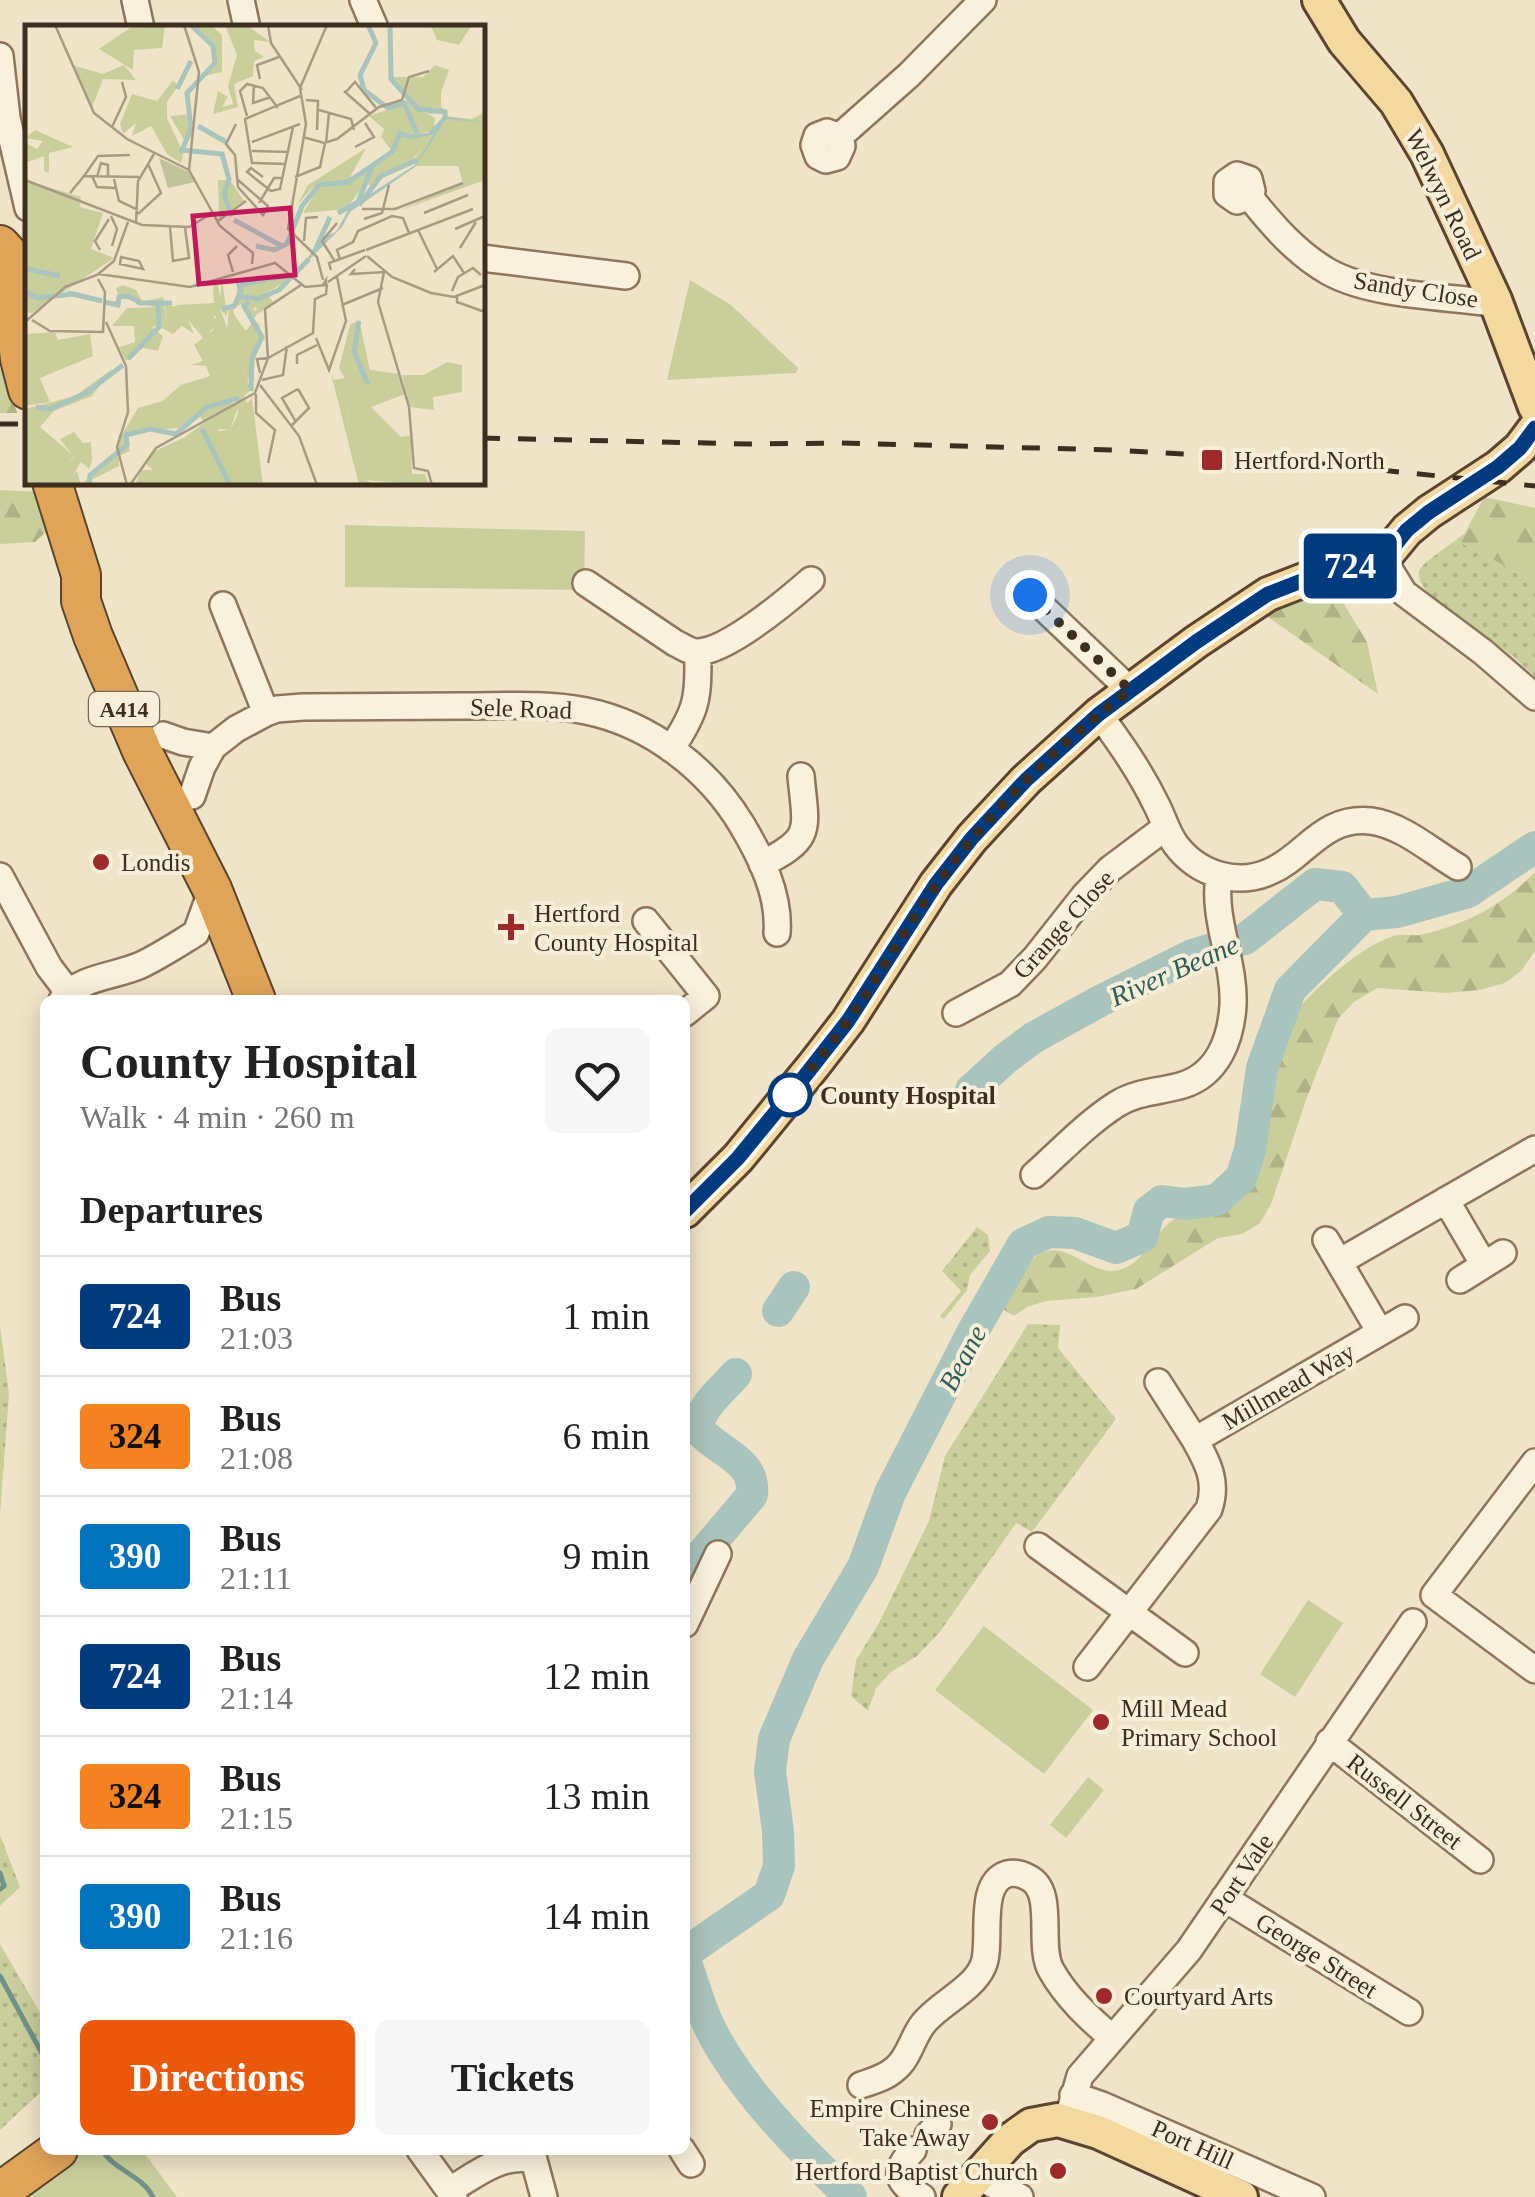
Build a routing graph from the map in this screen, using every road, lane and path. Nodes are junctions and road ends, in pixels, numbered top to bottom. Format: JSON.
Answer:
{"nodes":[{"id":1,"x":134,"y":0,"type":"edge"},
{"id":2,"x":240,"y":0,"type":"edge"},
{"id":3,"x":363,"y":0,"type":"edge"},
{"id":4,"x":983,"y":0,"type":"edge"},
{"id":5,"x":1319,"y":0,"type":"edge"},
{"id":6,"x":139,"y":25,"type":"edge"},
{"id":7,"x":246,"y":25,"type":"edge"},
{"id":8,"x":374,"y":25,"type":"edge"},
{"id":9,"x":0,"y":56,"type":"edge"},
{"id":10,"x":839,"y":137,"type":"dead end"},
{"id":11,"x":25,"y":195,"type":"edge"},
{"id":12,"x":1249,"y":196,"type":"dead end"},
{"id":13,"x":485,"y":258,"type":"edge"},
{"id":14,"x":626,"y":276,"type":"dead end"},
{"id":15,"x":11,"y":277,"type":"edge"},
{"id":16,"x":1495,"y":300,"type":"junction"},
{"id":17,"x":16,"y":365,"type":"edge"},
{"id":18,"x":1535,"y":407,"type":"edge"},
{"id":19,"x":1535,"y":428,"type":"edge"},
{"id":20,"x":53,"y":485,"type":"edge"},
{"id":21,"x":1383,"y":560,"type":"junction"},
{"id":22,"x":80,"y":575,"type":"junction"},
{"id":23,"x":811,"y":580,"type":"dead end"},
{"id":24,"x":586,"y":583,"type":"dead end"},
{"id":25,"x":1030,"y":595,"type":"dead end"},
{"id":26,"x":223,"y":605,"type":"dead end"},
{"id":27,"x":698,"y":652,"type":"junction"},
{"id":28,"x":1130,"y":690,"type":"junction"},
{"id":29,"x":1535,"y":698,"type":"edge"},
{"id":30,"x":266,"y":713,"type":"junction"},
{"id":31,"x":1099,"y":714,"type":"junction"},
{"id":32,"x":164,"y":736,"type":"junction"},
{"id":33,"x":213,"y":747,"type":"junction"},
{"id":34,"x":671,"y":749,"type":"junction"},
{"id":35,"x":801,"y":776,"type":"dead end"},
{"id":36,"x":192,"y":796,"type":"junction"},
{"id":37,"x":1166,"y":827,"type":"junction"},
{"id":38,"x":762,"y":864,"type":"junction"},
{"id":39,"x":1458,"y":867,"type":"dead end"},
{"id":40,"x":0,"y":876,"type":"edge"},
{"id":41,"x":1220,"y":876,"type":"junction"},
{"id":42,"x":646,"y":922,"type":"dead end"},
{"id":43,"x":778,"y":933,"type":"dead end"},
{"id":44,"x":214,"y":935,"type":"junction"},
{"id":45,"x":64,"y":995,"type":"edge"},
{"id":46,"x":66,"y":995,"type":"edge"},
{"id":47,"x":253,"y":995,"type":"edge"},
{"id":48,"x":279,"y":995,"type":"edge"},
{"id":49,"x":690,"y":1008,"type":"edge"},
{"id":50,"x":956,"y":1013,"type":"dead end"},
{"id":51,"x":1535,"y":1149,"type":"edge"},
{"id":52,"x":1034,"y":1174,"type":"dead end"},
{"id":53,"x":1446,"y":1200,"type":"junction"},
{"id":54,"x":690,"y":1206,"type":"edge"},
{"id":55,"x":1460,"y":1280,"type":"dead end"},
{"id":56,"x":1405,"y":1318,"type":"dead end"},
{"id":57,"x":1380,"y":1332,"type":"junction"},
{"id":58,"x":1158,"y":1382,"type":"dead end"},
{"id":59,"x":1195,"y":1440,"type":"junction"},
{"id":60,"x":1535,"y":1462,"type":"edge"},
{"id":61,"x":1038,"y":1546,"type":"dead end"},
{"id":62,"x":718,"y":1554,"type":"dead end"},
{"id":63,"x":690,"y":1613,"type":"edge"},
{"id":64,"x":1129,"y":1614,"type":"junction"},
{"id":65,"x":1413,"y":1622,"type":"dead end"},
{"id":66,"x":1184,"y":1653,"type":"dead end"},
{"id":67,"x":1087,"y":1668,"type":"dead end"},
{"id":68,"x":1535,"y":1670,"type":"edge"},
{"id":69,"x":1330,"y":1742,"type":"junction"},
{"id":70,"x":1480,"y":1860,"type":"dead end"},
{"id":71,"x":1224,"y":1898,"type":"junction"},
{"id":72,"x":1409,"y":2012,"type":"dead end"},
{"id":73,"x":1112,"y":2038,"type":"junction"},
{"id":74,"x":860,"y":2085,"type":"dead end"},
{"id":75,"x":1070,"y":2108,"type":"junction"},
{"id":76,"x":40,"y":2134,"type":"edge"},
{"id":77,"x":926,"y":2136,"type":"dead end"},
{"id":78,"x":49,"y":2155,"type":"edge"},
{"id":79,"x":424,"y":2155,"type":"edge"},
{"id":80,"x":542,"y":2155,"type":"edge"},
{"id":81,"x":3,"y":2179,"type":"edge"},
{"id":82,"x":969,"y":2186,"type":"edge"},
{"id":83,"x":452,"y":2194,"type":"edge"},
{"id":84,"x":544,"y":2197,"type":"edge"},
{"id":85,"x":922,"y":2197,"type":"edge"},
{"id":86,"x":1020,"y":2197,"type":"edge"},
{"id":87,"x":1241,"y":2197,"type":"edge"},
{"id":88,"x":1312,"y":2197,"type":"edge"}],
"edges":[{"from":1,"to":6,"type":"street"},
{"from":2,"to":7,"type":"street"},
{"from":3,"to":8,"type":"street"},
{"from":4,"to":10,"type":"street"},
{"from":5,"to":16,"type":"main road","name":"Welwyn Road"},
{"from":9,"to":11,"type":"street"},
{"from":12,"to":16,"type":"street","name":"Sandy Close"},
{"from":13,"to":14,"type":"street"},
{"from":15,"to":17,"type":"highway"},
{"from":16,"to":18,"type":"main road","name":"Welwyn Road"},
{"from":19,"to":21,"type":"main road"},
{"from":20,"to":22,"type":"highway","number":"A414"},
{"from":21,"to":28,"type":"main road"},
{"from":21,"to":29,"type":"street"},
{"from":22,"to":32,"type":"highway","number":"A414"},
{"from":22,"to":44,"type":"highway","number":"A414"},
{"from":23,"to":27,"type":"street"},
{"from":24,"to":27,"type":"street"},
{"from":25,"to":28,"type":"street"},
{"from":26,"to":30,"type":"street"},
{"from":27,"to":34,"type":"street"},
{"from":28,"to":31,"type":"main road"},
{"from":30,"to":33,"type":"street","name":"Sele Road"},
{"from":30,"to":34,"type":"street","name":"Sele Road"},
{"from":31,"to":37,"type":"street"},
{"from":31,"to":54,"type":"main road"},
{"from":32,"to":33,"type":"street"},
{"from":32,"to":36,"type":"highway","number":"A414"},
{"from":33,"to":36,"type":"street"},
{"from":34,"to":38,"type":"street","name":"Sele Road"},
{"from":35,"to":38,"type":"street"},
{"from":36,"to":48,"type":"highway","number":"A414"},
{"from":37,"to":41,"type":"street"},
{"from":37,"to":50,"type":"street","name":"Grange Close"},
{"from":38,"to":43,"type":"street","name":"Sele Road"},
{"from":39,"to":41,"type":"street"},
{"from":40,"to":45,"type":"street"},
{"from":41,"to":52,"type":"street"},
{"from":42,"to":49,"type":"street"},
{"from":44,"to":46,"type":"street"},
{"from":44,"to":47,"type":"highway","number":"A414"},
{"from":51,"to":53,"type":"street","name":"Millmead Way"},
{"from":53,"to":55,"type":"street"},
{"from":53,"to":57,"type":"street","name":"Millmead Way"},
{"from":56,"to":57,"type":"street","name":"Millmead Way"},
{"from":57,"to":59,"type":"street","name":"Millmead Way"},
{"from":58,"to":59,"type":"street","name":"Millmead Way"},
{"from":59,"to":64,"type":"street","name":"Millmead Way"},
{"from":60,"to":68,"type":"street"},
{"from":61,"to":64,"type":"street"},
{"from":62,"to":63,"type":"street"},
{"from":64,"to":66,"type":"street"},
{"from":64,"to":67,"type":"street","name":"Millmead Way"},
{"from":65,"to":69,"type":"street","name":"Port Vale"},
{"from":69,"to":70,"type":"street","name":"Russell Street"},
{"from":69,"to":71,"type":"street","name":"Port Vale"},
{"from":71,"to":72,"type":"street","name":"George Street"},
{"from":71,"to":73,"type":"street","name":"Port Vale"},
{"from":73,"to":74,"type":"street"},
{"from":73,"to":75,"type":"street","name":"Port Vale"},
{"from":75,"to":82,"type":"main road"},
{"from":75,"to":87,"type":"main road","name":"Port Hill"},
{"from":75,"to":88,"type":"street","name":"Port Hill"},
{"from":76,"to":81,"type":"highway"},
{"from":77,"to":85,"type":"street"},
{"from":78,"to":81,"type":"highway"},
{"from":79,"to":83,"type":"street"},
{"from":80,"to":83,"type":"street"},
{"from":80,"to":84,"type":"street"},
{"from":82,"to":86,"type":"street"}]}
